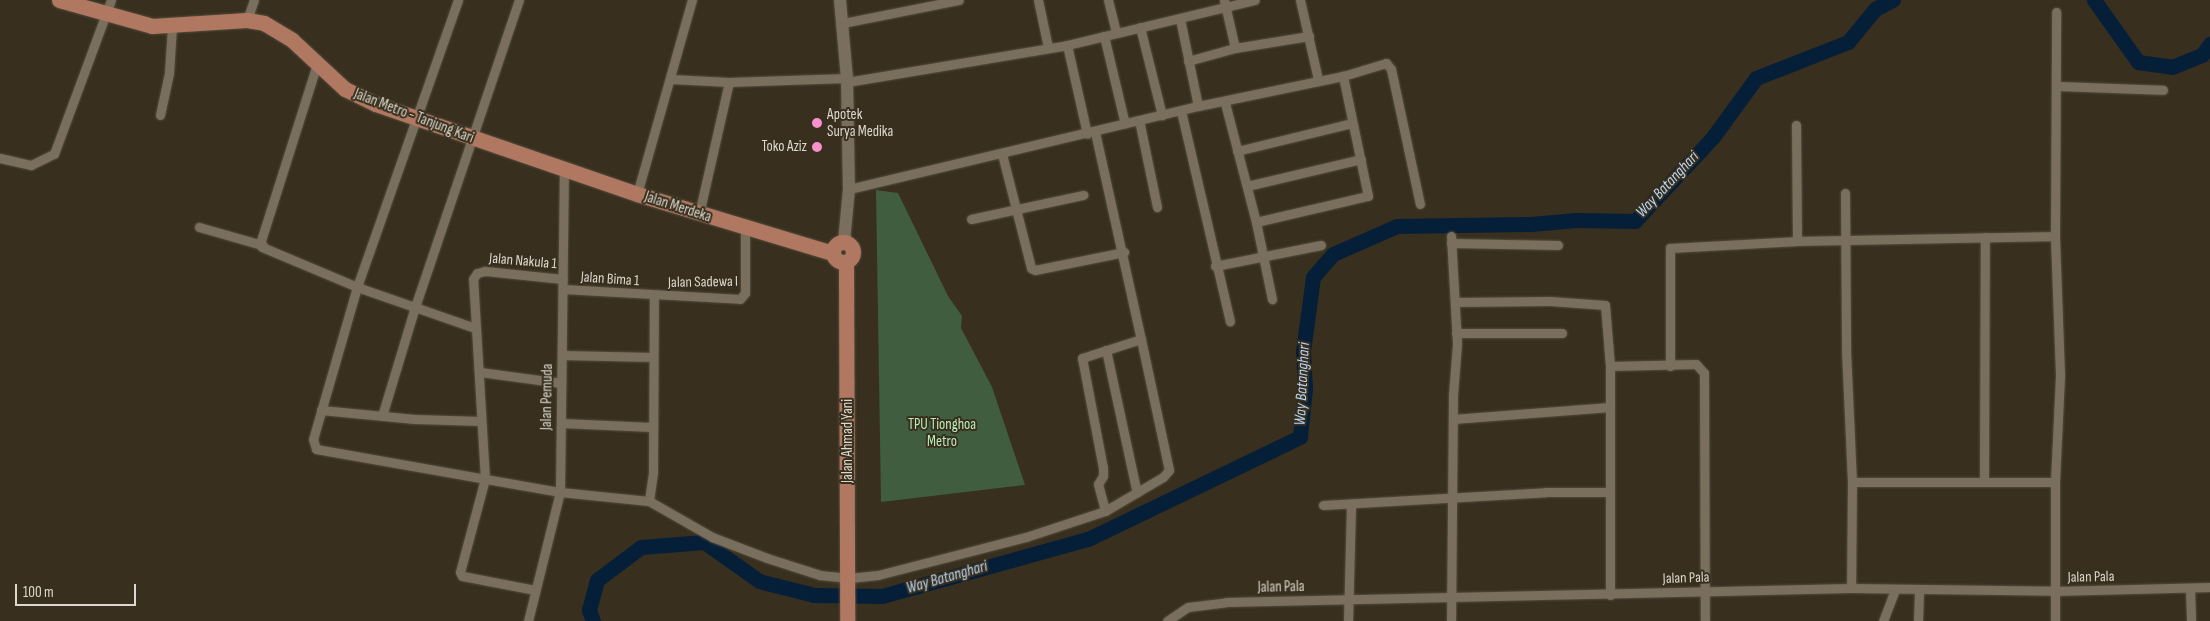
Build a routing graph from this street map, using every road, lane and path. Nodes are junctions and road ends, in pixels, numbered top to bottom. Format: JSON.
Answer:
{"nodes":[{"id":1,"x":59,"y":0,"type":"edge"},
{"id":2,"x":111,"y":0,"type":"edge"},
{"id":3,"x":254,"y":0,"type":"edge"},
{"id":4,"x":458,"y":0,"type":"edge"},
{"id":5,"x":519,"y":0,"type":"edge"},
{"id":6,"x":692,"y":0,"type":"edge"},
{"id":7,"x":840,"y":0,"type":"edge"},
{"id":8,"x":959,"y":0,"type":"edge"},
{"id":9,"x":1038,"y":0,"type":"edge"},
{"id":10,"x":1108,"y":0,"type":"edge"},
{"id":11,"x":1254,"y":0,"type":"edge"},
{"id":12,"x":1300,"y":0,"type":"edge"},
{"id":13,"x":1225,"y":4,"type":"edge"},
{"id":14,"x":2056,"y":12,"type":"dead end"},
{"id":15,"x":106,"y":15,"type":"junction"},
{"id":16,"x":1180,"y":19,"type":"junction"},
{"id":17,"x":247,"y":20,"type":"junction"},
{"id":18,"x":843,"y":23,"type":"junction"},
{"id":19,"x":172,"y":26,"type":"junction"},
{"id":20,"x":1140,"y":27,"type":"junction"},
{"id":21,"x":1116,"y":33,"type":"junction"},
{"id":22,"x":1104,"y":36,"type":"junction"},
{"id":23,"x":1309,"y":36,"type":"junction"},
{"id":24,"x":1067,"y":45,"type":"junction"},
{"id":25,"x":1048,"y":47,"type":"junction"},
{"id":26,"x":1235,"y":48,"type":"junction"},
{"id":27,"x":1188,"y":61,"type":"junction"},
{"id":28,"x":317,"y":64,"type":"junction"},
{"id":29,"x":1344,"y":76,"type":"junction"},
{"id":30,"x":1318,"y":79,"type":"junction"},
{"id":31,"x":671,"y":80,"type":"junction"},
{"id":32,"x":847,"y":80,"type":"junction"},
{"id":33,"x":728,"y":82,"type":"junction"},
{"id":34,"x":2056,"y":86,"type":"junction"},
{"id":35,"x":2163,"y":90,"type":"dead end"},
{"id":36,"x":1224,"y":102,"type":"junction"},
{"id":37,"x":1198,"y":106,"type":"junction"},
{"id":38,"x":1181,"y":110,"type":"junction"},
{"id":39,"x":160,"y":115,"type":"dead end"},
{"id":40,"x":1162,"y":115,"type":"junction"},
{"id":41,"x":418,"y":119,"type":"junction"},
{"id":42,"x":1140,"y":120,"type":"junction"},
{"id":43,"x":1352,"y":123,"type":"junction"},
{"id":44,"x":1125,"y":124,"type":"junction"},
{"id":45,"x":1796,"y":125,"type":"dead end"},
{"id":46,"x":1091,"y":133,"type":"junction"},
{"id":47,"x":471,"y":137,"type":"junction"},
{"id":48,"x":1237,"y":151,"type":"junction"},
{"id":49,"x":1002,"y":154,"type":"junction"},
{"id":50,"x":526,"y":156,"type":"joint"},
{"id":51,"x":0,"y":158,"type":"edge"},
{"id":52,"x":1361,"y":159,"type":"junction"},
{"id":53,"x":564,"y":169,"type":"junction"},
{"id":54,"x":1247,"y":186,"type":"junction"},
{"id":55,"x":849,"y":190,"type":"junction"},
{"id":56,"x":1845,"y":193,"type":"dead end"},
{"id":57,"x":637,"y":194,"type":"junction"},
{"id":58,"x":1083,"y":195,"type":"dead end"},
{"id":59,"x":1420,"y":204,"type":"dead end"},
{"id":60,"x":1157,"y":207,"type":"dead end"},
{"id":61,"x":1016,"y":209,"type":"junction"},
{"id":62,"x":698,"y":214,"type":"junction"},
{"id":63,"x":972,"y":219,"type":"dead end"},
{"id":64,"x":1256,"y":222,"type":"junction"},
{"id":65,"x":199,"y":227,"type":"dead end"},
{"id":66,"x":746,"y":229,"type":"junction"},
{"id":67,"x":2055,"y":236,"type":"junction"},
{"id":68,"x":1985,"y":237,"type":"junction"},
{"id":69,"x":1846,"y":239,"type":"junction"},
{"id":70,"x":1799,"y":241,"type":"junction"},
{"id":71,"x":844,"y":242,"type":"junction"},
{"id":72,"x":262,"y":245,"type":"junction"},
{"id":73,"x":1321,"y":245,"type":"dead end"},
{"id":74,"x":1558,"y":245,"type":"dead end"},
{"id":75,"x":1124,"y":252,"type":"junction"},
{"id":76,"x":833,"y":253,"type":"junction"},
{"id":77,"x":1261,"y":254,"type":"junction"},
{"id":78,"x":846,"y":262,"type":"junction"},
{"id":79,"x":1215,"y":266,"type":"junction"},
{"id":80,"x":563,"y":279,"type":"junction"},
{"id":81,"x":357,"y":287,"type":"junction"},
{"id":82,"x":563,"y":289,"type":"junction"},
{"id":83,"x":654,"y":296,"type":"junction"},
{"id":84,"x":1272,"y":299,"type":"dead end"},
{"id":85,"x":1455,"y":302,"type":"junction"},
{"id":86,"x":415,"y":307,"type":"junction"},
{"id":87,"x":1230,"y":321,"type":"dead end"},
{"id":88,"x":475,"y":328,"type":"junction"},
{"id":89,"x":1456,"y":333,"type":"junction"},
{"id":90,"x":1562,"y":333,"type":"dead end"},
{"id":91,"x":1141,"y":339,"type":"junction"},
{"id":92,"x":1106,"y":350,"type":"junction"},
{"id":93,"x":562,"y":355,"type":"junction"},
{"id":94,"x":653,"y":357,"type":"junction"},
{"id":95,"x":1610,"y":366,"type":"junction"},
{"id":96,"x":1670,"y":366,"type":"junction"},
{"id":97,"x":480,"y":372,"type":"junction"},
{"id":98,"x":561,"y":382,"type":"junction"},
{"id":99,"x":1609,"y":407,"type":"junction"},
{"id":100,"x":321,"y":410,"type":"junction"},
{"id":101,"x":382,"y":416,"type":"junction"},
{"id":102,"x":1454,"y":419,"type":"junction"},
{"id":103,"x":481,"y":421,"type":"junction"},
{"id":104,"x":561,"y":423,"type":"junction"},
{"id":105,"x":652,"y":427,"type":"junction"},
{"id":106,"x":485,"y":479,"type":"junction"},
{"id":107,"x":1852,"y":482,"type":"junction"},
{"id":108,"x":1984,"y":482,"type":"junction"},
{"id":109,"x":2055,"y":482,"type":"junction"},
{"id":110,"x":560,"y":492,"type":"junction"},
{"id":111,"x":1610,"y":492,"type":"junction"},
{"id":112,"x":1137,"y":493,"type":"junction"},
{"id":113,"x":1453,"y":498,"type":"junction"},
{"id":114,"x":649,"y":501,"type":"junction"},
{"id":115,"x":1351,"y":504,"type":"junction"},
{"id":116,"x":1323,"y":505,"type":"dead end"},
{"id":117,"x":1105,"y":511,"type":"junction"},
{"id":118,"x":848,"y":582,"type":"junction"},
{"id":119,"x":2210,"y":587,"type":"edge"},
{"id":120,"x":1851,"y":588,"type":"junction"},
{"id":121,"x":2190,"y":589,"type":"junction"},
{"id":122,"x":535,"y":590,"type":"junction"},
{"id":123,"x":1895,"y":590,"type":"junction"},
{"id":124,"x":1919,"y":590,"type":"junction"},
{"id":125,"x":1706,"y":591,"type":"junction"},
{"id":126,"x":2055,"y":591,"type":"junction"},
{"id":127,"x":1610,"y":594,"type":"junction"},
{"id":128,"x":1452,"y":598,"type":"junction"},
{"id":129,"x":1349,"y":600,"type":"junction"},
{"id":130,"x":528,"y":621,"type":"edge"},
{"id":131,"x":847,"y":621,"type":"edge"},
{"id":132,"x":1168,"y":621,"type":"edge"},
{"id":133,"x":1348,"y":621,"type":"edge"},
{"id":134,"x":1451,"y":621,"type":"edge"},
{"id":135,"x":1705,"y":621,"type":"edge"},
{"id":136,"x":1883,"y":621,"type":"edge"},
{"id":137,"x":1918,"y":621,"type":"edge"},
{"id":138,"x":2055,"y":621,"type":"edge"},
{"id":139,"x":2192,"y":621,"type":"edge"}],
"edges":[{"from":1,"to":15,"type":"main road","name":"Jalan Metro - Tanjung Kari"},
{"from":2,"to":15,"type":"street"},
{"from":3,"to":17,"type":"street"},
{"from":4,"to":41,"type":"street"},
{"from":5,"to":47,"type":"street"},
{"from":6,"to":31,"type":"street"},
{"from":7,"to":18,"type":"street"},
{"from":8,"to":18,"type":"street"},
{"from":9,"to":25,"type":"street"},
{"from":10,"to":21,"type":"street"},
{"from":11,"to":13,"type":"street"},
{"from":12,"to":23,"type":"street"},
{"from":13,"to":16,"type":"street"},
{"from":13,"to":26,"type":"street"},
{"from":14,"to":34,"type":"street"},
{"from":15,"to":19,"type":"main road","name":"Jalan Metro - Tanjung Kari"},
{"from":15,"to":51,"type":"street"},
{"from":16,"to":20,"type":"street"},
{"from":16,"to":27,"type":"street"},
{"from":17,"to":19,"type":"main road","name":"Jalan Metro - Tanjung Kari"},
{"from":17,"to":28,"type":"main road","name":"Jalan Metro - Tanjung Kari"},
{"from":18,"to":32,"type":"street"},
{"from":19,"to":39,"type":"street"},
{"from":20,"to":21,"type":"street"},
{"from":20,"to":40,"type":"street"},
{"from":21,"to":22,"type":"street"},
{"from":22,"to":24,"type":"street"},
{"from":22,"to":44,"type":"street"},
{"from":23,"to":26,"type":"street"},
{"from":23,"to":30,"type":"street"},
{"from":24,"to":25,"type":"street"},
{"from":24,"to":46,"type":"street"},
{"from":25,"to":32,"type":"street"},
{"from":26,"to":27,"type":"street"},
{"from":27,"to":37,"type":"street"},
{"from":28,"to":41,"type":"main road","name":"Jalan Metro - Tanjung Kari"},
{"from":28,"to":72,"type":"street"},
{"from":29,"to":30,"type":"street"},
{"from":29,"to":43,"type":"street"},
{"from":29,"to":59,"type":"street"},
{"from":30,"to":36,"type":"street"},
{"from":31,"to":33,"type":"street"},
{"from":31,"to":57,"type":"street"},
{"from":32,"to":33,"type":"street"},
{"from":32,"to":55,"type":"street"},
{"from":33,"to":62,"type":"street"},
{"from":34,"to":35,"type":"street"},
{"from":34,"to":67,"type":"street"},
{"from":36,"to":37,"type":"street"},
{"from":36,"to":48,"type":"street"},
{"from":37,"to":38,"type":"street"},
{"from":38,"to":40,"type":"street"},
{"from":38,"to":79,"type":"street"},
{"from":40,"to":42,"type":"street"},
{"from":41,"to":47,"type":"main road","name":"Jalan Metro - Tanjung Kari"},
{"from":41,"to":81,"type":"street"},
{"from":42,"to":44,"type":"street"},
{"from":42,"to":60,"type":"street"},
{"from":43,"to":48,"type":"street"},
{"from":43,"to":52,"type":"street"},
{"from":44,"to":46,"type":"street"},
{"from":45,"to":70,"type":"street"},
{"from":46,"to":49,"type":"street"},
{"from":46,"to":75,"type":"street"},
{"from":47,"to":50,"type":"main road","name":"Jalan Metro - Tanjung Kari"},
{"from":47,"to":86,"type":"street"},
{"from":48,"to":54,"type":"street"},
{"from":49,"to":55,"type":"street"},
{"from":49,"to":61,"type":"street"},
{"from":50,"to":53,"type":"main road","name":"Jalan Merdeka"},
{"from":52,"to":54,"type":"street"},
{"from":52,"to":64,"type":"street"},
{"from":53,"to":57,"type":"main road","name":"Jalan Merdeka"},
{"from":53,"to":80,"type":"street","name":"Jalan Pemuda"},
{"from":54,"to":64,"type":"street"},
{"from":55,"to":71,"type":"street"},
{"from":56,"to":69,"type":"street"},
{"from":57,"to":62,"type":"main road","name":"Jalan Merdeka"},
{"from":58,"to":61,"type":"street"},
{"from":61,"to":63,"type":"street"},
{"from":61,"to":75,"type":"street"},
{"from":62,"to":66,"type":"main road","name":"Jalan Merdeka"},
{"from":64,"to":77,"type":"street"},
{"from":65,"to":72,"type":"street"},
{"from":66,"to":76,"type":"main road","name":"Jalan Merdeka"},
{"from":66,"to":83,"type":"street","name":"Jalan Sadewa I"},
{"from":67,"to":68,"type":"street"},
{"from":67,"to":109,"type":"street"},
{"from":68,"to":69,"type":"street"},
{"from":68,"to":108,"type":"street"},
{"from":69,"to":70,"type":"street"},
{"from":69,"to":107,"type":"street"},
{"from":70,"to":96,"type":"street"},
{"from":71,"to":76,"type":"main road"},
{"from":71,"to":78,"type":"main road"},
{"from":72,"to":81,"type":"street"},
{"from":73,"to":77,"type":"street"},
{"from":74,"to":85,"type":"street"},
{"from":75,"to":91,"type":"street"},
{"from":76,"to":78,"type":"main road"},
{"from":77,"to":79,"type":"street"},
{"from":77,"to":84,"type":"street"},
{"from":78,"to":118,"type":"main road","name":"Jalan Ahmad Yani"},
{"from":79,"to":87,"type":"street"},
{"from":80,"to":82,"type":"street","name":"Jalan Pemuda"},
{"from":80,"to":88,"type":"street","name":"Jalan Nakula 1"},
{"from":81,"to":86,"type":"street"},
{"from":81,"to":100,"type":"street"},
{"from":82,"to":83,"type":"street","name":"Jalan Bima 1"},
{"from":82,"to":93,"type":"street","name":"Jalan Pemuda"},
{"from":83,"to":94,"type":"street"},
{"from":85,"to":89,"type":"street"},
{"from":85,"to":95,"type":"street"},
{"from":86,"to":88,"type":"street"},
{"from":86,"to":101,"type":"street"},
{"from":88,"to":97,"type":"street"},
{"from":89,"to":90,"type":"street"},
{"from":89,"to":102,"type":"street"},
{"from":91,"to":92,"type":"street"},
{"from":91,"to":112,"type":"street"},
{"from":92,"to":112,"type":"street"},
{"from":92,"to":117,"type":"street"},
{"from":93,"to":94,"type":"street"},
{"from":93,"to":98,"type":"street","name":"Jalan Pemuda"},
{"from":94,"to":105,"type":"street"},
{"from":95,"to":96,"type":"street"},
{"from":95,"to":99,"type":"street"},
{"from":96,"to":125,"type":"street"},
{"from":97,"to":98,"type":"street"},
{"from":97,"to":103,"type":"street"},
{"from":98,"to":104,"type":"street","name":"Jalan Pemuda"},
{"from":99,"to":102,"type":"street"},
{"from":99,"to":111,"type":"street"},
{"from":100,"to":101,"type":"street"},
{"from":100,"to":106,"type":"street"},
{"from":101,"to":103,"type":"street"},
{"from":102,"to":113,"type":"street"},
{"from":103,"to":106,"type":"street"},
{"from":104,"to":105,"type":"street"},
{"from":104,"to":110,"type":"street","name":"Jalan Pemuda"},
{"from":105,"to":114,"type":"street"},
{"from":106,"to":110,"type":"street"},
{"from":106,"to":122,"type":"street"},
{"from":107,"to":108,"type":"street"},
{"from":107,"to":120,"type":"street"},
{"from":108,"to":109,"type":"street"},
{"from":109,"to":126,"type":"street"},
{"from":110,"to":114,"type":"street"},
{"from":110,"to":122,"type":"street","name":"Jalan Pemuda"},
{"from":111,"to":113,"type":"street"},
{"from":111,"to":127,"type":"street"},
{"from":112,"to":117,"type":"street"},
{"from":113,"to":115,"type":"street"},
{"from":113,"to":128,"type":"street"},
{"from":114,"to":118,"type":"street"},
{"from":115,"to":116,"type":"street"},
{"from":115,"to":129,"type":"street"},
{"from":117,"to":118,"type":"street"},
{"from":118,"to":131,"type":"main road","name":"Jalan Ahmad Yani"},
{"from":119,"to":121,"type":"street","name":"Jalan Pala"},
{"from":120,"to":123,"type":"street","name":"Jalan Pala"},
{"from":120,"to":125,"type":"street","name":"Jalan Pala"},
{"from":121,"to":126,"type":"street","name":"Jalan Pala"},
{"from":121,"to":139,"type":"street"},
{"from":122,"to":130,"type":"street","name":"Jalan Pemuda"},
{"from":123,"to":124,"type":"street","name":"Jalan Pala"},
{"from":123,"to":136,"type":"street"},
{"from":124,"to":126,"type":"street","name":"Jalan Pala"},
{"from":124,"to":137,"type":"street"},
{"from":125,"to":127,"type":"street","name":"Jalan Pala"},
{"from":125,"to":135,"type":"street"},
{"from":126,"to":138,"type":"street"},
{"from":127,"to":128,"type":"street","name":"Jalan Pala"},
{"from":128,"to":129,"type":"street","name":"Jalan Pala"},
{"from":128,"to":134,"type":"street"},
{"from":129,"to":132,"type":"street","name":"Jalan Pala"},
{"from":129,"to":133,"type":"street"}]}
